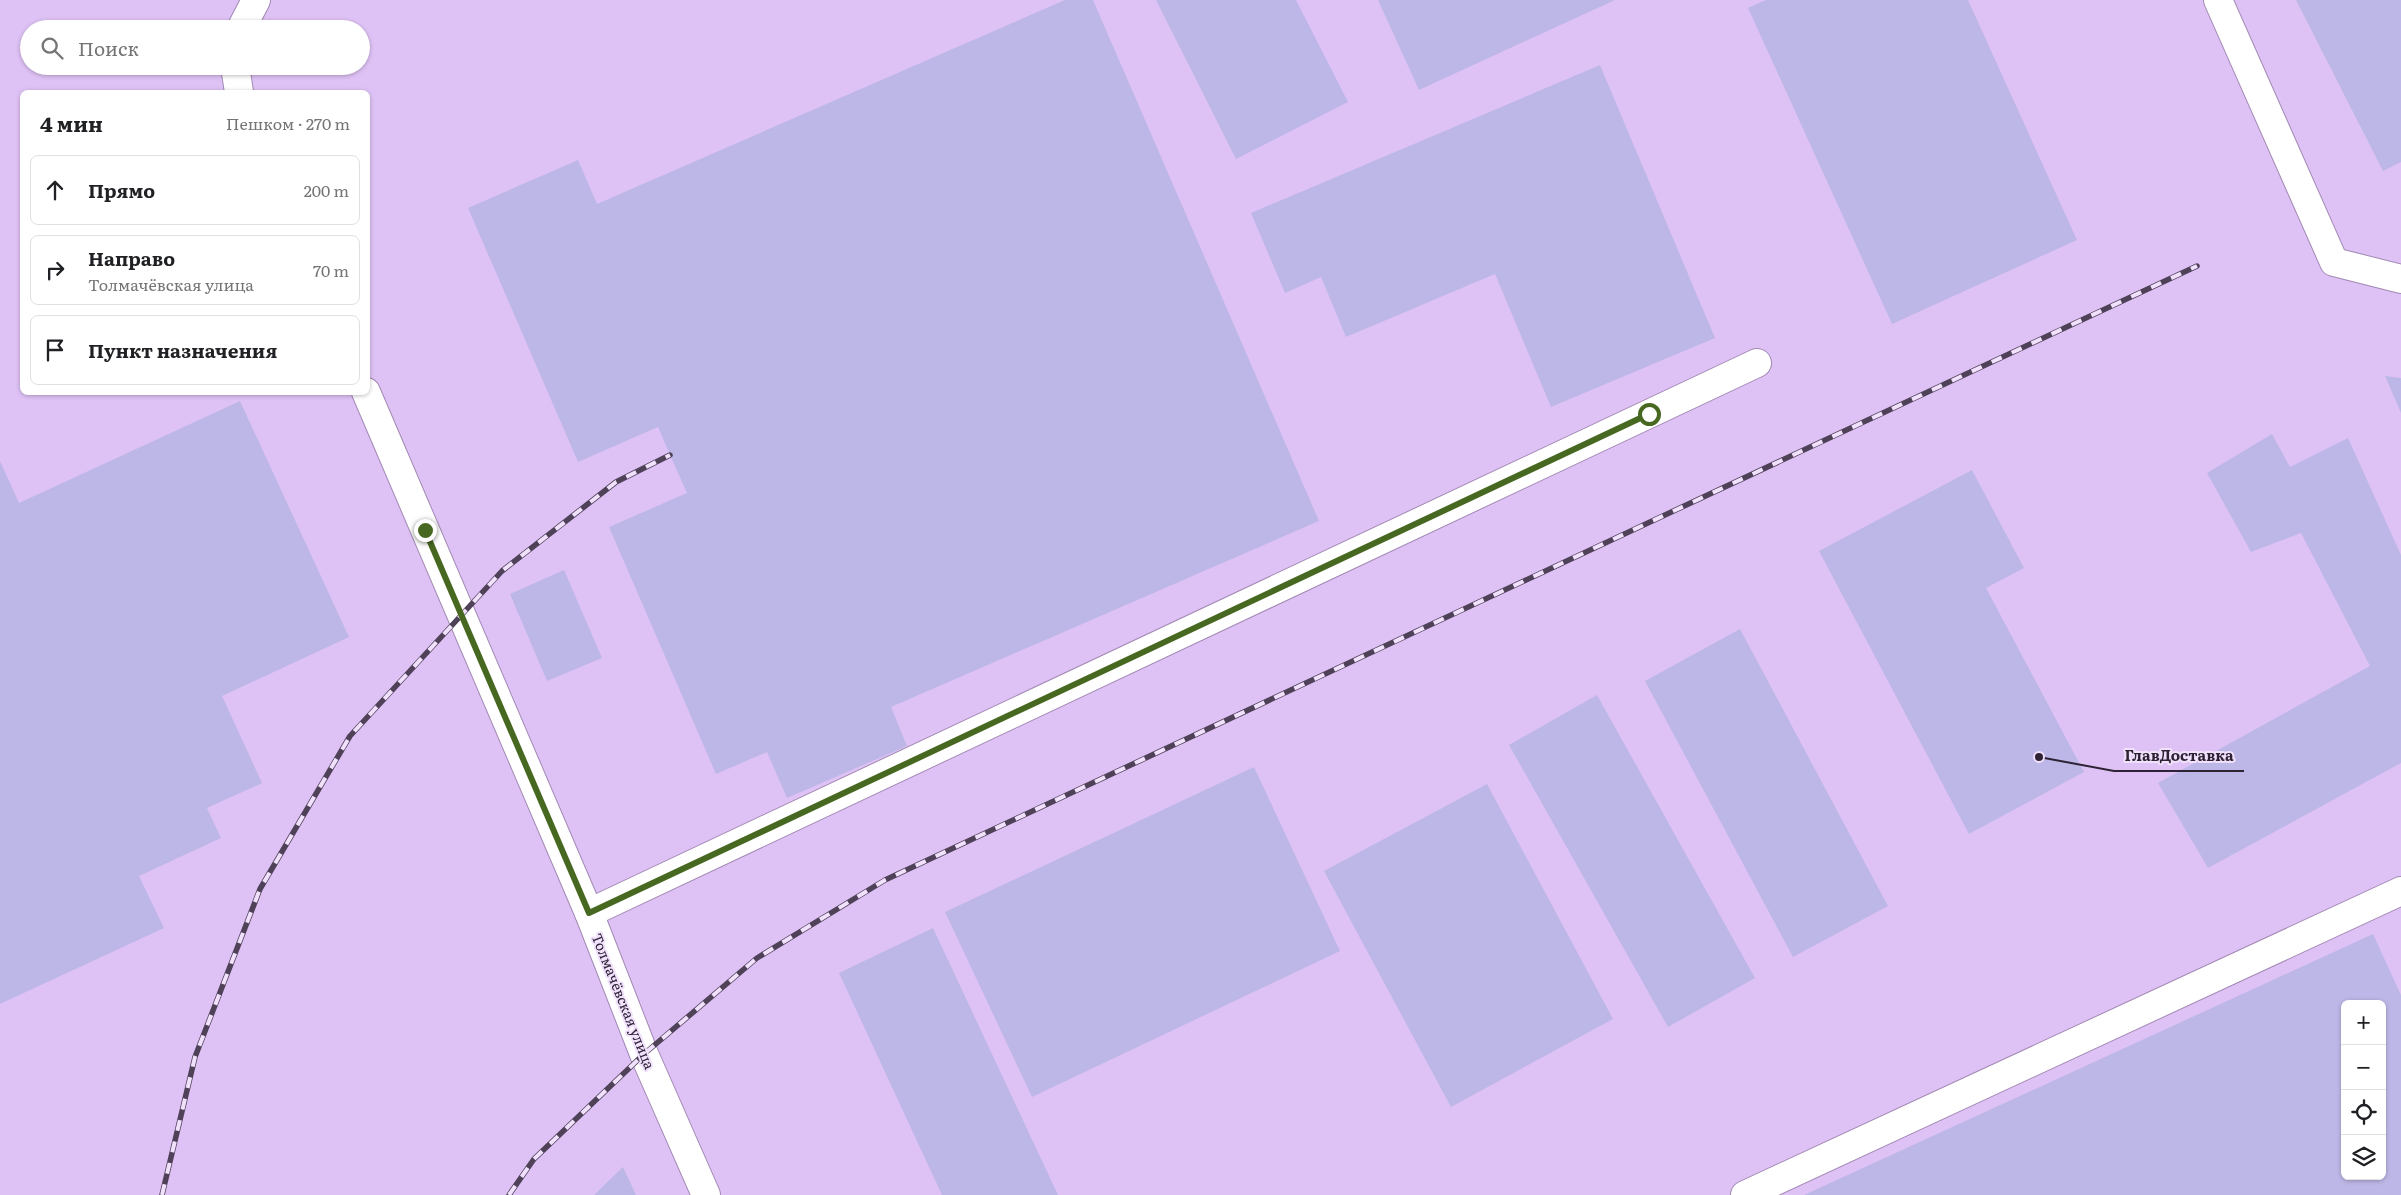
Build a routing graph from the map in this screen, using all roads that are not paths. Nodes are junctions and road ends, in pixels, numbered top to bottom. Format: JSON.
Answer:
{"nodes":[{"id":1,"x":256,"y":0,"type":"edge"},
{"id":2,"x":2218,"y":0,"type":"edge"},
{"id":3,"x":246,"y":20,"type":"edge"},
{"id":4,"x":236,"y":75,"type":"edge"},
{"id":5,"x":239,"y":90,"type":"edge"},
{"id":6,"x":2401,"y":279,"type":"edge"},
{"id":7,"x":1757,"y":363,"type":"dead end"},
{"id":8,"x":367,"y":395,"type":"edge"},
{"id":9,"x":2401,"y":891,"type":"edge"},
{"id":10,"x":589,"y":913,"type":"junction"},
{"id":11,"x":706,"y":1195,"type":"edge"},
{"id":12,"x":1745,"y":1195,"type":"edge"}],
"edges":[{"from":1,"to":3,"type":"street"},
{"from":2,"to":6,"type":"street"},
{"from":4,"to":5,"type":"street"},
{"from":7,"to":10,"type":"street"},
{"from":8,"to":10,"type":"street","name":"Толмачёвская улица"},
{"from":9,"to":12,"type":"street"},
{"from":10,"to":11,"type":"street","name":"Толмачёвская улица"}]}
